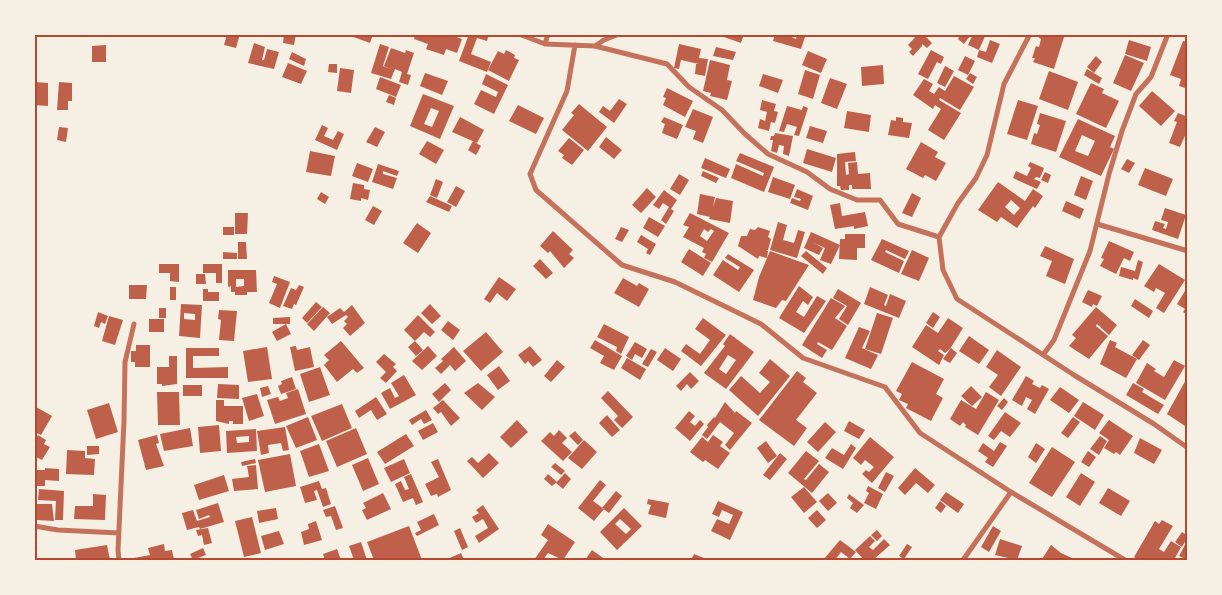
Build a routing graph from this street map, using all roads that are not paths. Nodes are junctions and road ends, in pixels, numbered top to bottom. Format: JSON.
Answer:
{"nodes":[{"id":1,"x":519,"y":34,"type":"edge"},
{"id":2,"x":548,"y":34,"type":"edge"},
{"id":3,"x":619,"y":34,"type":"edge"},
{"id":4,"x":1030,"y":34,"type":"edge"},
{"id":5,"x":1168,"y":34,"type":"edge"},
{"id":6,"x":545,"y":44,"type":"junction"},
{"id":7,"x":575,"y":45,"type":"junction"},
{"id":8,"x":595,"y":46,"type":"junction"},
{"id":9,"x":1097,"y":224,"type":"junction"},
{"id":10,"x":939,"y":237,"type":"junction"},
{"id":11,"x":1188,"y":251,"type":"edge"},
{"id":12,"x":134,"y":324,"type":"dead end"},
{"id":13,"x":1043,"y":355,"type":"junction"},
{"id":14,"x":1188,"y":448,"type":"edge"},
{"id":15,"x":1011,"y":492,"type":"junction"},
{"id":16,"x":34,"y":526,"type":"edge"},
{"id":17,"x":119,"y":533,"type":"junction"},
{"id":18,"x":119,"y":561,"type":"edge"},
{"id":19,"x":963,"y":561,"type":"edge"},
{"id":20,"x":1125,"y":561,"type":"edge"}],
"edges":[{"from":1,"to":6,"type":"street"},
{"from":2,"to":6,"type":"street"},
{"from":3,"to":8,"type":"street"},
{"from":4,"to":10,"type":"street"},
{"from":5,"to":9,"type":"street"},
{"from":6,"to":7,"type":"street"},
{"from":7,"to":8,"type":"street"},
{"from":7,"to":15,"type":"street"},
{"from":8,"to":10,"type":"street"},
{"from":9,"to":11,"type":"street"},
{"from":9,"to":13,"type":"street"},
{"from":10,"to":13,"type":"street"},
{"from":12,"to":17,"type":"street"},
{"from":13,"to":14,"type":"street"},
{"from":15,"to":19,"type":"street"},
{"from":15,"to":20,"type":"street"},
{"from":16,"to":17,"type":"street"},
{"from":17,"to":18,"type":"street"}]}
